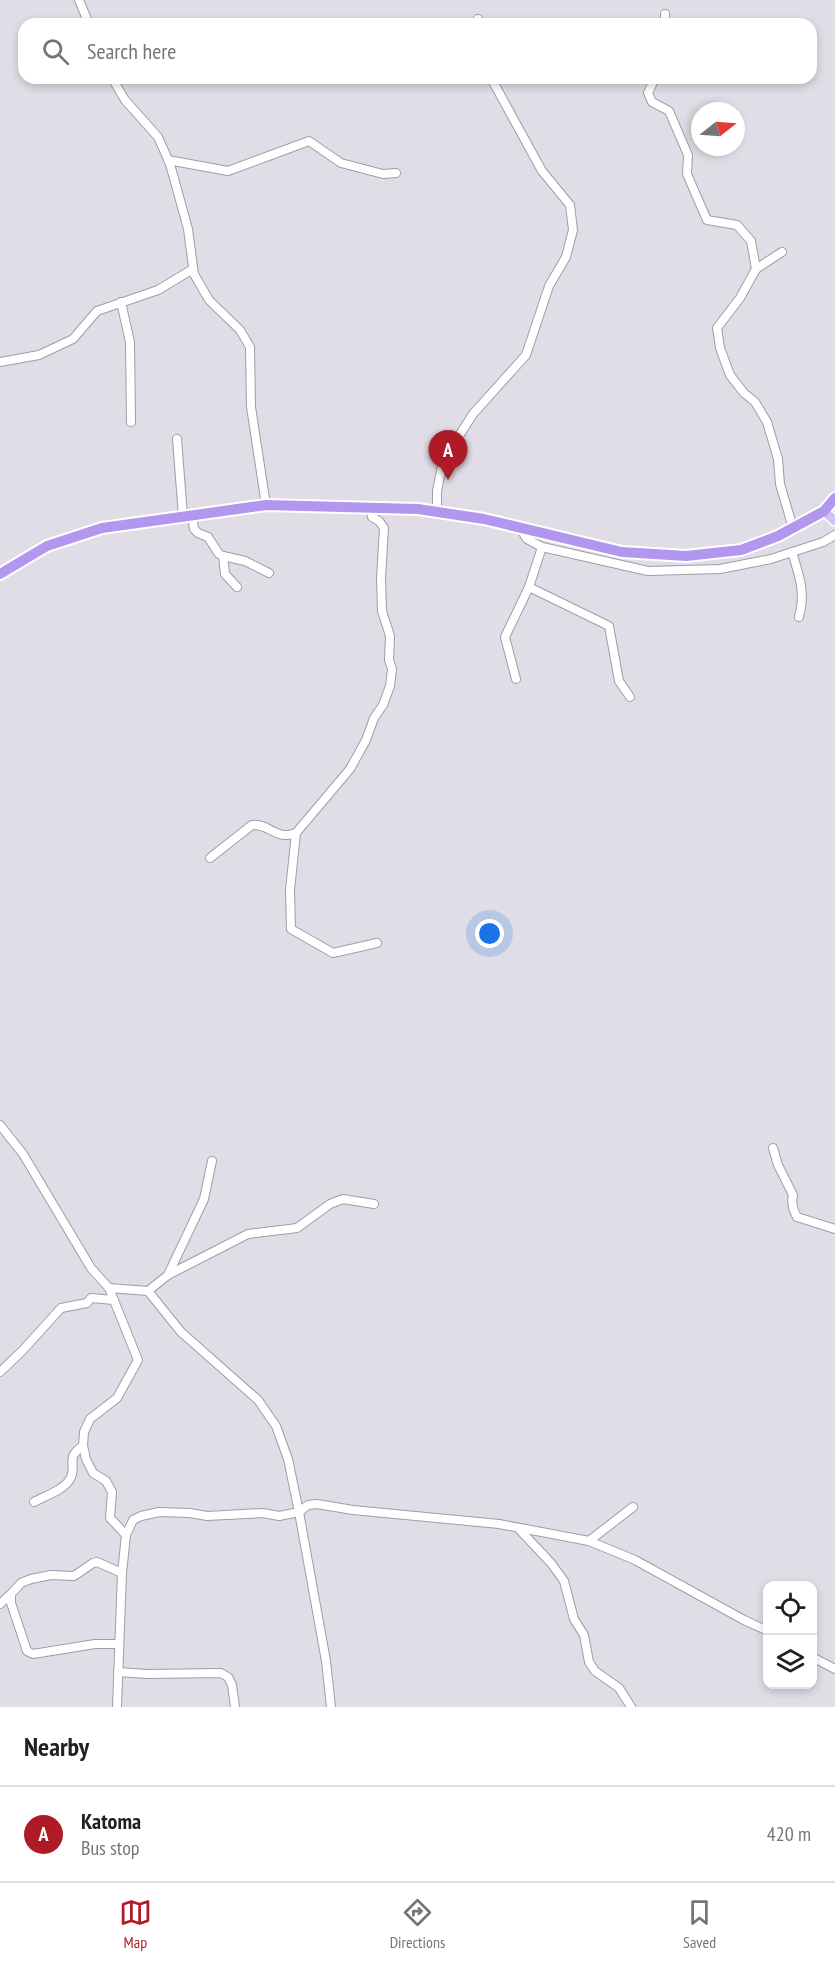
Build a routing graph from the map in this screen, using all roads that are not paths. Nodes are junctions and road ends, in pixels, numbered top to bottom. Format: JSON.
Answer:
{"nodes":[{"id":1,"x":79,"y":0,"type":"edge"},
{"id":2,"x":665,"y":14,"type":"dead end"},
{"id":3,"x":86,"y":18,"type":"edge"},
{"id":4,"x":665,"y":18,"type":"edge"},
{"id":5,"x":116,"y":84,"type":"edge"},
{"id":6,"x":494,"y":84,"type":"edge"},
{"id":7,"x":652,"y":84,"type":"edge"},
{"id":8,"x":168,"y":160,"type":"junction"},
{"id":9,"x":396,"y":172,"type":"dead end"},
{"id":10,"x":782,"y":252,"type":"dead end"},
{"id":11,"x":194,"y":269,"type":"junction"},
{"id":12,"x":756,"y":269,"type":"junction"},
{"id":13,"x":121,"y":302,"type":"junction"},
{"id":14,"x":0,"y":362,"type":"edge"},
{"id":15,"x":131,"y":422,"type":"dead end"},
{"id":16,"x":177,"y":439,"type":"dead end"},
{"id":17,"x":835,"y":498,"type":"edge"},
{"id":18,"x":266,"y":505,"type":"junction"},
{"id":19,"x":370,"y":507,"type":"junction"},
{"id":20,"x":824,"y":511,"type":"junction"},
{"id":21,"x":437,"y":512,"type":"junction"},
{"id":22,"x":188,"y":516,"type":"junction"},
{"id":23,"x":835,"y":521,"type":"edge"},
{"id":24,"x":520,"y":528,"type":"junction"},
{"id":25,"x":793,"y":528,"type":"junction"},
{"id":26,"x":835,"y":535,"type":"edge"},
{"id":27,"x":542,"y":547,"type":"junction"},
{"id":28,"x":792,"y":552,"type":"junction"},
{"id":29,"x":223,"y":556,"type":"junction"},
{"id":30,"x":1,"y":572,"type":"edge"},
{"id":31,"x":270,"y":573,"type":"dead end"},
{"id":32,"x":237,"y":587,"type":"dead end"},
{"id":33,"x":529,"y":587,"type":"junction"},
{"id":34,"x":799,"y":617,"type":"dead end"},
{"id":35,"x":516,"y":679,"type":"dead end"},
{"id":36,"x":630,"y":697,"type":"dead end"},
{"id":37,"x":296,"y":833,"type":"junction"},
{"id":38,"x":210,"y":858,"type":"dead end"},
{"id":39,"x":377,"y":943,"type":"dead end"},
{"id":40,"x":0,"y":1125,"type":"edge"},
{"id":41,"x":774,"y":1148,"type":"dead end"},
{"id":42,"x":212,"y":1161,"type":"dead end"},
{"id":43,"x":374,"y":1204,"type":"dead end"},
{"id":44,"x":835,"y":1229,"type":"edge"},
{"id":45,"x":168,"y":1275,"type":"junction"},
{"id":46,"x":109,"y":1288,"type":"junction"},
{"id":47,"x":148,"y":1291,"type":"junction"},
{"id":48,"x":114,"y":1300,"type":"junction"},
{"id":49,"x":0,"y":1372,"type":"edge"},
{"id":50,"x":83,"y":1446,"type":"junction"},
{"id":51,"x":34,"y":1502,"type":"dead end"},
{"id":52,"x":633,"y":1507,"type":"dead end"},
{"id":53,"x":299,"y":1512,"type":"junction"},
{"id":54,"x":518,"y":1528,"type":"junction"},
{"id":55,"x":126,"y":1535,"type":"junction"},
{"id":56,"x":589,"y":1540,"type":"junction"},
{"id":57,"x":122,"y":1573,"type":"junction"},
{"id":58,"x":11,"y":1594,"type":"junction"},
{"id":59,"x":0,"y":1604,"type":"edge"},
{"id":60,"x":763,"y":1629,"type":"edge"},
{"id":61,"x":119,"y":1644,"type":"junction"},
{"id":62,"x":817,"y":1659,"type":"edge"},
{"id":63,"x":835,"y":1669,"type":"edge"},
{"id":64,"x":118,"y":1672,"type":"junction"},
{"id":65,"x":117,"y":1707,"type":"edge"},
{"id":66,"x":235,"y":1707,"type":"edge"},
{"id":67,"x":331,"y":1707,"type":"edge"},
{"id":68,"x":631,"y":1707,"type":"edge"}],
"edges":[{"from":1,"to":3,"type":"street"},
{"from":2,"to":4,"type":"street"},
{"from":5,"to":8,"type":"street"},
{"from":6,"to":21,"type":"street"},
{"from":7,"to":12,"type":"street"},
{"from":8,"to":9,"type":"street"},
{"from":8,"to":11,"type":"street"},
{"from":10,"to":12,"type":"street"},
{"from":11,"to":13,"type":"street"},
{"from":11,"to":18,"type":"street"},
{"from":12,"to":25,"type":"street"},
{"from":13,"to":14,"type":"street"},
{"from":13,"to":15,"type":"street"},
{"from":16,"to":22,"type":"street"},
{"from":17,"to":20,"type":"highway"},
{"from":18,"to":19,"type":"highway"},
{"from":18,"to":22,"type":"highway"},
{"from":19,"to":21,"type":"highway"},
{"from":19,"to":37,"type":"street"},
{"from":20,"to":23,"type":"main road"},
{"from":20,"to":25,"type":"highway"},
{"from":21,"to":24,"type":"highway"},
{"from":22,"to":29,"type":"street"},
{"from":22,"to":30,"type":"highway"},
{"from":24,"to":25,"type":"highway"},
{"from":24,"to":27,"type":"street"},
{"from":26,"to":28,"type":"street"},
{"from":27,"to":28,"type":"street"},
{"from":27,"to":33,"type":"street"},
{"from":28,"to":34,"type":"street"},
{"from":29,"to":31,"type":"street"},
{"from":29,"to":32,"type":"street"},
{"from":33,"to":35,"type":"street"},
{"from":33,"to":36,"type":"street"},
{"from":37,"to":38,"type":"street"},
{"from":37,"to":39,"type":"street"},
{"from":40,"to":46,"type":"street"},
{"from":41,"to":44,"type":"street"},
{"from":42,"to":45,"type":"street"},
{"from":43,"to":45,"type":"street"},
{"from":45,"to":47,"type":"street"},
{"from":46,"to":47,"type":"street"},
{"from":46,"to":48,"type":"street"},
{"from":47,"to":53,"type":"street"},
{"from":48,"to":49,"type":"street"},
{"from":48,"to":50,"type":"street"},
{"from":50,"to":51,"type":"street"},
{"from":50,"to":55,"type":"street"},
{"from":52,"to":56,"type":"street"},
{"from":53,"to":54,"type":"street"},
{"from":53,"to":55,"type":"street"},
{"from":53,"to":67,"type":"street"},
{"from":54,"to":56,"type":"street"},
{"from":54,"to":68,"type":"street"},
{"from":55,"to":57,"type":"street"},
{"from":56,"to":60,"type":"street"},
{"from":57,"to":58,"type":"street"},
{"from":57,"to":61,"type":"street"},
{"from":58,"to":59,"type":"street"},
{"from":58,"to":61,"type":"street"},
{"from":61,"to":64,"type":"street"},
{"from":62,"to":63,"type":"street"},
{"from":64,"to":65,"type":"street"},
{"from":64,"to":66,"type":"street"}]}
